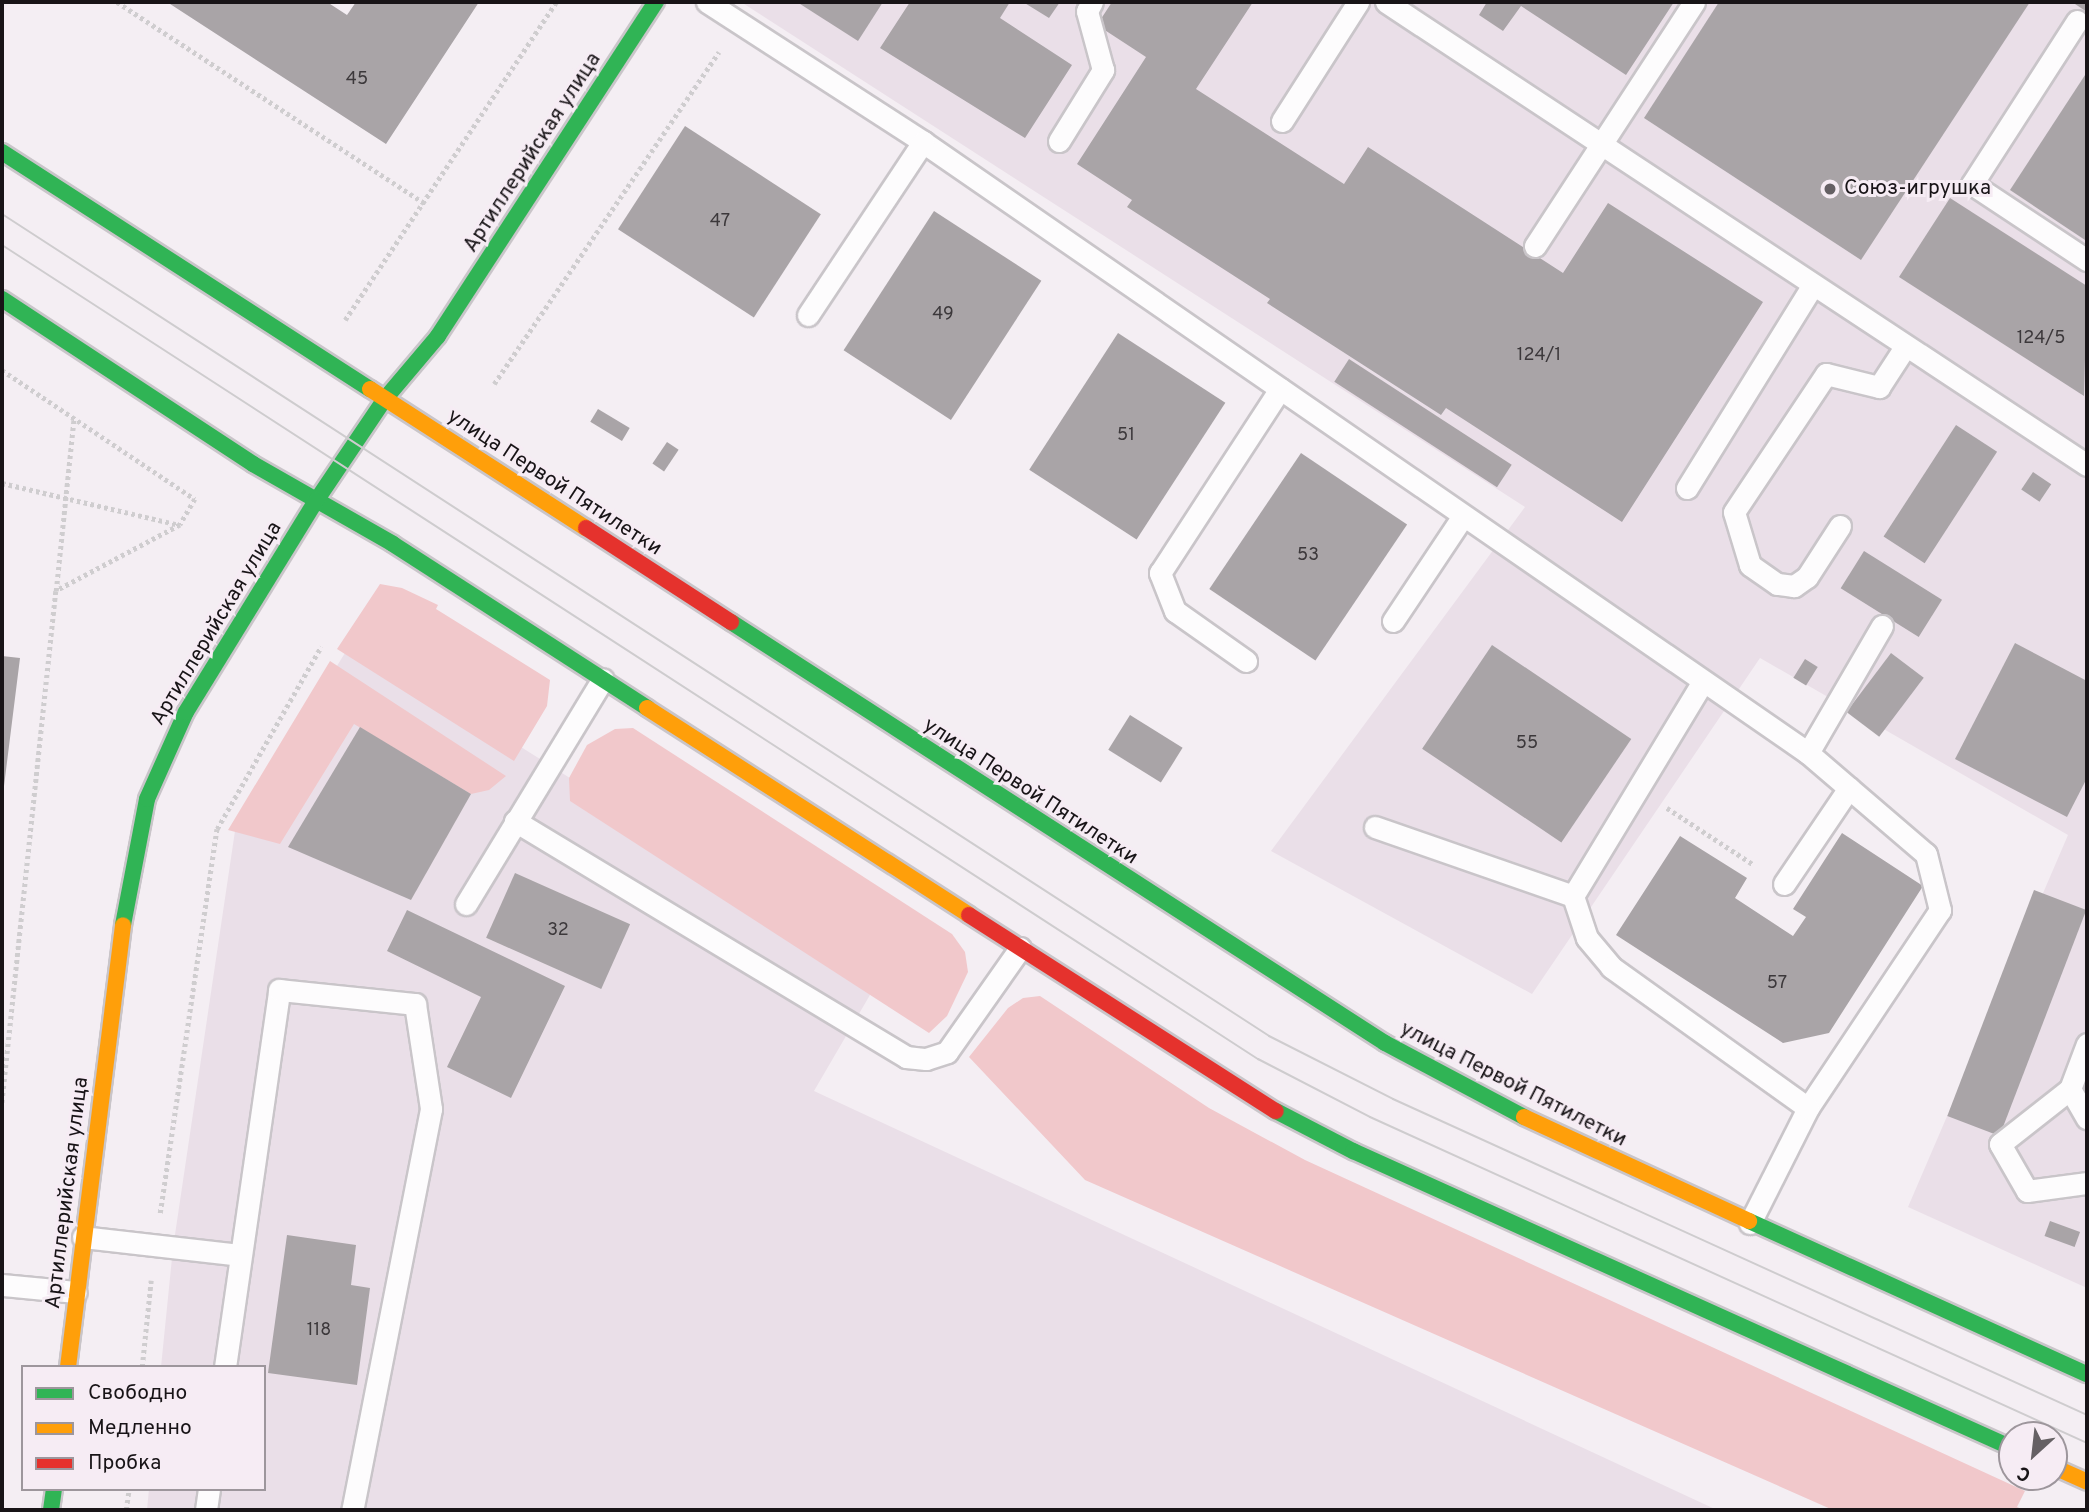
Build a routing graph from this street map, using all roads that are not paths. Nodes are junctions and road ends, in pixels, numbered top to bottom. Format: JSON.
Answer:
{"nodes":[{"id":1,"x":656,"y":2,"type":"edge"},
{"id":2,"x":707,"y":2,"type":"edge"},
{"id":3,"x":1093,"y":2,"type":"edge"},
{"id":4,"x":1358,"y":2,"type":"edge"},
{"id":5,"x":1386,"y":2,"type":"edge"},
{"id":6,"x":1694,"y":2,"type":"edge"},
{"id":7,"x":2077,"y":21,"type":"dead end"},
{"id":8,"x":1282,"y":121,"type":"dead end"},
{"id":9,"x":1059,"y":141,"type":"dead end"},
{"id":10,"x":923,"y":142,"type":"junction"},
{"id":11,"x":1600,"y":145,"type":"junction"},
{"id":12,"x":2,"y":152,"type":"edge"},
{"id":13,"x":1535,"y":246,"type":"dead end"},
{"id":14,"x":2087,"y":260,"type":"edge"},
{"id":15,"x":1813,"y":285,"type":"junction"},
{"id":16,"x":2,"y":299,"type":"edge"},
{"id":17,"x":808,"y":315,"type":"dead end"},
{"id":18,"x":1905,"y":347,"type":"junction"},
{"id":19,"x":1280,"y":389,"type":"junction"},
{"id":20,"x":384,"y":400,"type":"junction"},
{"id":21,"x":2087,"y":465,"type":"edge"},
{"id":22,"x":1687,"y":488,"type":"dead end"},
{"id":23,"x":316,"y":501,"type":"junction"},
{"id":24,"x":1463,"y":516,"type":"junction"},
{"id":25,"x":1840,"y":526,"type":"dead end"},
{"id":26,"x":1393,"y":621,"type":"dead end"},
{"id":27,"x":1882,"y":626,"type":"dead end"},
{"id":28,"x":1246,"y":661,"type":"dead end"},
{"id":29,"x":603,"y":679,"type":"junction"},
{"id":30,"x":1702,"y":683,"type":"junction"},
{"id":31,"x":1808,"y":753,"type":"junction"},
{"id":32,"x":1849,"y":788,"type":"junction"},
{"id":33,"x":514,"y":821,"type":"junction"},
{"id":34,"x":1375,"y":827,"type":"dead end"},
{"id":35,"x":1784,"y":884,"type":"road end"},
{"id":36,"x":1573,"y":896,"type":"junction"},
{"id":37,"x":466,"y":904,"type":"dead end"},
{"id":38,"x":1020,"y":948,"type":"junction"},
{"id":39,"x":2087,"y":1044,"type":"edge"},
{"id":40,"x":2070,"y":1089,"type":"junction"},
{"id":41,"x":1808,"y":1108,"type":"junction"},
{"id":42,"x":2087,"y":1119,"type":"edge"},
{"id":43,"x":2087,"y":1183,"type":"edge"},
{"id":44,"x":1750,"y":1223,"type":"junction"},
{"id":45,"x":83,"y":1237,"type":"junction"},
{"id":46,"x":240,"y":1255,"type":"junction"},
{"id":47,"x":2,"y":1285,"type":"edge"},
{"id":48,"x":76,"y":1292,"type":"junction"},
{"id":49,"x":68,"y":1365,"type":"edge"},
{"id":50,"x":225,"y":1365,"type":"edge"},
{"id":51,"x":2087,"y":1374,"type":"edge"},
{"id":52,"x":1998,"y":1442,"type":"edge"},
{"id":53,"x":2068,"y":1473,"type":"edge"},
{"id":54,"x":2087,"y":1482,"type":"edge"},
{"id":55,"x":54,"y":1491,"type":"edge"},
{"id":56,"x":209,"y":1491,"type":"edge"},
{"id":57,"x":51,"y":1510,"type":"edge"},
{"id":58,"x":206,"y":1510,"type":"edge"},
{"id":59,"x":352,"y":1510,"type":"edge"}],
"edges":[{"from":1,"to":20,"type":"main road","name":"Артиллерийская улица"},
{"from":2,"to":10,"type":"lane"},
{"from":3,"to":9,"type":"lane"},
{"from":4,"to":8,"type":"lane"},
{"from":5,"to":11,"type":"lane"},
{"from":6,"to":11,"type":"lane"},
{"from":7,"to":14,"type":"lane"},
{"from":10,"to":17,"type":"lane"},
{"from":10,"to":19,"type":"lane"},
{"from":11,"to":13,"type":"lane"},
{"from":11,"to":15,"type":"lane"},
{"from":12,"to":20,"type":"main road","name":"улица Первой Пятилетки"},
{"from":15,"to":18,"type":"lane"},
{"from":15,"to":22,"type":"lane"},
{"from":16,"to":23,"type":"main road"},
{"from":18,"to":21,"type":"lane"},
{"from":18,"to":25,"type":"lane"},
{"from":19,"to":24,"type":"lane"},
{"from":19,"to":28,"type":"lane"},
{"from":20,"to":23,"type":"main road","name":"Артиллерийская улица"},
{"from":20,"to":44,"type":"main road","name":"улица Первой Пятилетки"},
{"from":23,"to":29,"type":"main road"},
{"from":23,"to":45,"type":"main road","name":"Артиллерийская улица"},
{"from":24,"to":26,"type":"lane"},
{"from":24,"to":30,"type":"lane"},
{"from":27,"to":31,"type":"lane"},
{"from":29,"to":33,"type":"lane"},
{"from":29,"to":38,"type":"main road"},
{"from":30,"to":31,"type":"lane"},
{"from":30,"to":36,"type":"lane"},
{"from":31,"to":32,"type":"lane"},
{"from":32,"to":35,"type":"lane"},
{"from":32,"to":41,"type":"lane"},
{"from":33,"to":37,"type":"lane"},
{"from":33,"to":38,"type":"lane"},
{"from":34,"to":36,"type":"lane"},
{"from":36,"to":41,"type":"lane"},
{"from":38,"to":52,"type":"main road"},
{"from":39,"to":40,"type":"lane"},
{"from":40,"to":42,"type":"lane"},
{"from":40,"to":43,"type":"lane"},
{"from":41,"to":44,"type":"lane"},
{"from":44,"to":51,"type":"main road","name":"улица Первой Пятилетки"},
{"from":45,"to":46,"type":"lane"},
{"from":45,"to":48,"type":"main road","name":"Артиллерийская улица"},
{"from":46,"to":50,"type":"lane"},
{"from":46,"to":59,"type":"lane"},
{"from":47,"to":48,"type":"lane"},
{"from":48,"to":49,"type":"main road","name":"Артиллерийская улица"},
{"from":53,"to":54,"type":"main road"},
{"from":55,"to":57,"type":"main road"},
{"from":56,"to":58,"type":"lane"}]}
